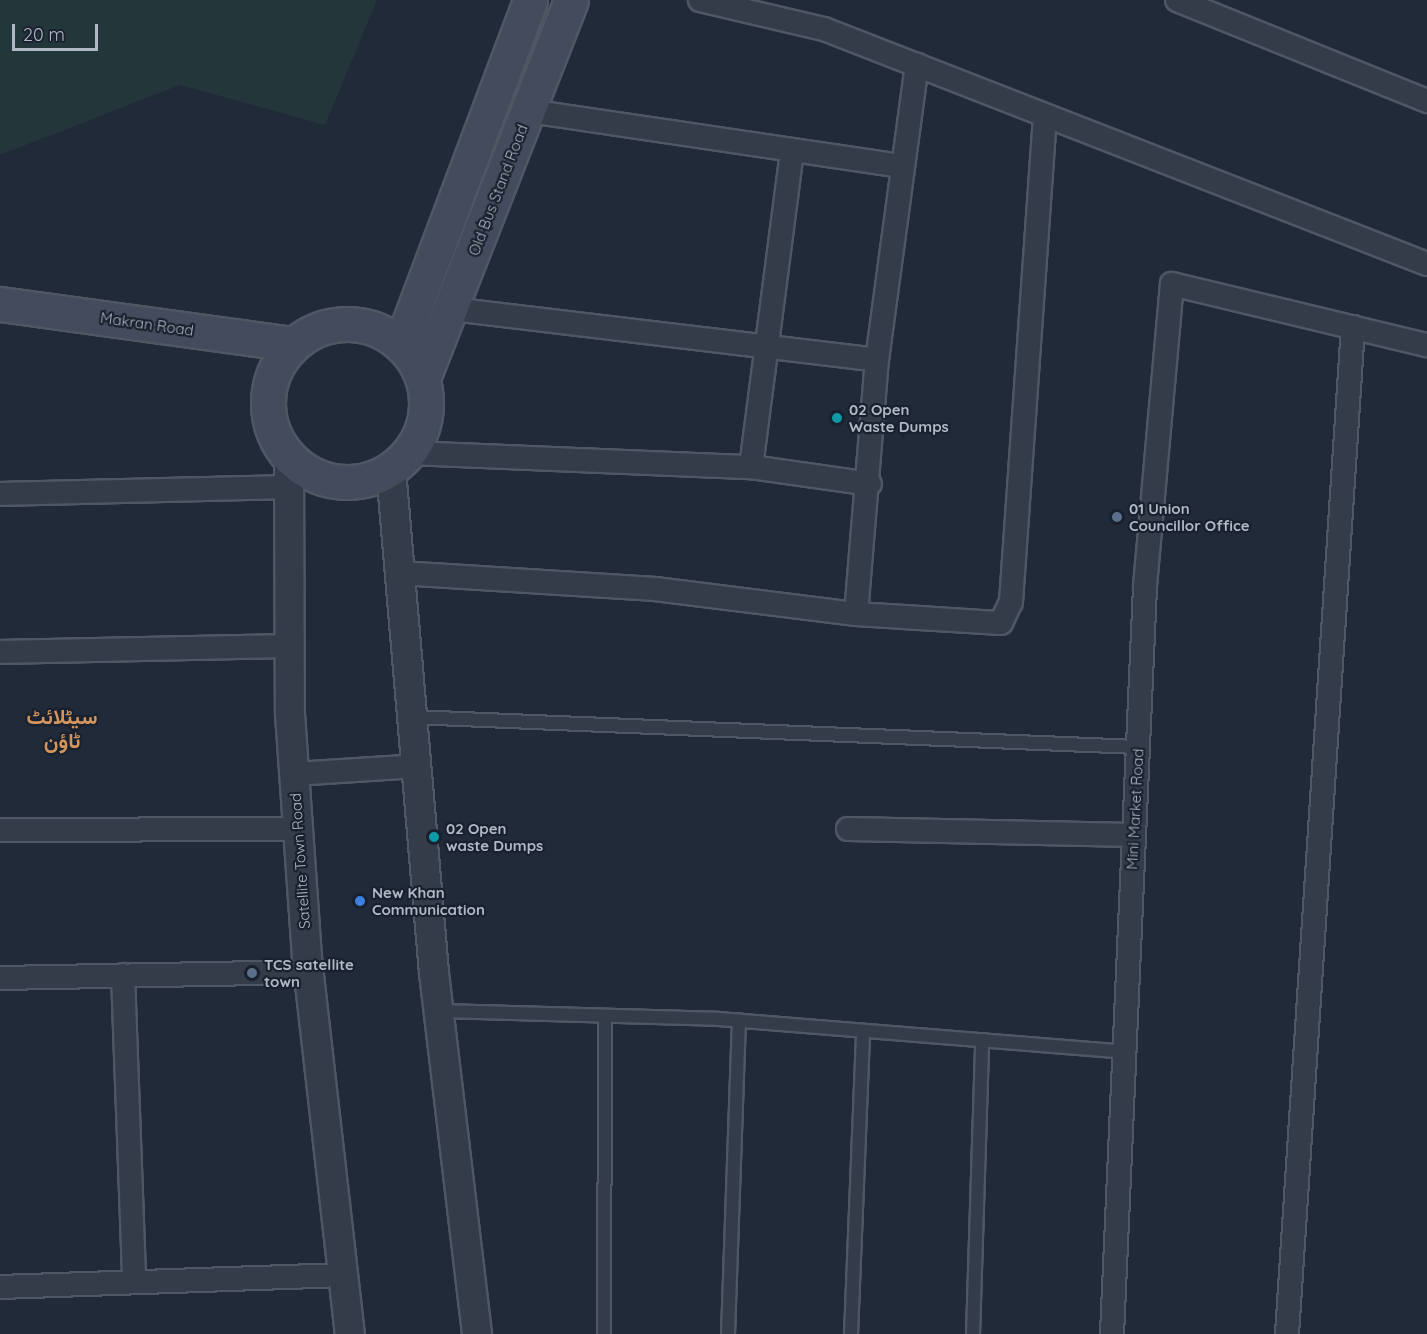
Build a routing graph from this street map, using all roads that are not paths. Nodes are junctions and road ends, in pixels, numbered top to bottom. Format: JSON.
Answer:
{"nodes":[{"id":1,"x":530,"y":0,"type":"edge"},
{"id":2,"x":570,"y":0,"type":"edge"},
{"id":3,"x":700,"y":0,"type":"edge"},
{"id":4,"x":1177,"y":0,"type":"edge"},
{"id":5,"x":917,"y":65,"type":"junction"},
{"id":6,"x":1427,"y":101,"type":"edge"},
{"id":7,"x":529,"y":111,"type":"junction"},
{"id":8,"x":1045,"y":116,"type":"junction"},
{"id":9,"x":792,"y":151,"type":"junction"},
{"id":10,"x":903,"y":166,"type":"junction"},
{"id":11,"x":1427,"y":264,"type":"edge"},
{"id":12,"x":0,"y":304,"type":"edge"},
{"id":13,"x":452,"y":309,"type":"junction"},
{"id":14,"x":1353,"y":327,"type":"junction"},
{"id":15,"x":293,"y":344,"type":"junction"},
{"id":16,"x":401,"y":344,"type":"junction"},
{"id":17,"x":1427,"y":345,"type":"edge"},
{"id":18,"x":767,"y":348,"type":"junction"},
{"id":19,"x":877,"y":360,"type":"junction"},
{"id":20,"x":423,"y":378,"type":"junction"},
{"id":21,"x":400,"y":461,"type":"junction"},
{"id":22,"x":751,"y":467,"type":"junction"},
{"id":23,"x":289,"y":472,"type":"junction"},
{"id":24,"x":870,"y":483,"type":"junction"},
{"id":25,"x":0,"y":494,"type":"edge"},
{"id":26,"x":400,"y":573,"type":"junction"},
{"id":27,"x":856,"y":614,"type":"junction"},
{"id":28,"x":289,"y":646,"type":"junction"},
{"id":29,"x":0,"y":652,"type":"edge"},
{"id":30,"x":412,"y":717,"type":"junction"},
{"id":31,"x":1138,"y":747,"type":"junction"},
{"id":32,"x":417,"y":766,"type":"junction"},
{"id":33,"x":294,"y":774,"type":"junction"},
{"id":34,"x":298,"y":829,"type":"junction"},
{"id":35,"x":0,"y":830,"type":"edge"},
{"id":36,"x":848,"y":830,"type":"dead end"},
{"id":37,"x":1134,"y":836,"type":"junction"},
{"id":38,"x":308,"y":972,"type":"junction"},
{"id":39,"x":123,"y":975,"type":"junction"},
{"id":40,"x":0,"y":978,"type":"edge"},
{"id":41,"x":439,"y":1011,"type":"junction"},
{"id":42,"x":605,"y":1016,"type":"junction"},
{"id":43,"x":739,"y":1020,"type":"junction"},
{"id":44,"x":863,"y":1031,"type":"junction"},
{"id":45,"x":982,"y":1040,"type":"junction"},
{"id":46,"x":1125,"y":1052,"type":"junction"},
{"id":47,"x":345,"y":1275,"type":"junction"},
{"id":48,"x":134,"y":1282,"type":"junction"},
{"id":49,"x":0,"y":1287,"type":"edge"},
{"id":50,"x":350,"y":1334,"type":"edge"},
{"id":51,"x":477,"y":1334,"type":"edge"},
{"id":52,"x":604,"y":1334,"type":"edge"},
{"id":53,"x":728,"y":1334,"type":"edge"},
{"id":54,"x":851,"y":1334,"type":"edge"},
{"id":55,"x":973,"y":1334,"type":"edge"},
{"id":56,"x":1113,"y":1334,"type":"edge"},
{"id":57,"x":1287,"y":1334,"type":"edge"}],
"edges":[{"from":1,"to":16,"type":"main road"},
{"from":2,"to":7,"type":"main road","name":"Old Bus Stand Road"},
{"from":3,"to":5,"type":"street"},
{"from":4,"to":6,"type":"street"},
{"from":5,"to":8,"type":"street"},
{"from":5,"to":10,"type":"street"},
{"from":7,"to":9,"type":"street"},
{"from":7,"to":13,"type":"main road","name":"Old Bus Stand Road"},
{"from":8,"to":11,"type":"street"},
{"from":8,"to":27,"type":"street"},
{"from":9,"to":10,"type":"street"},
{"from":9,"to":18,"type":"street"},
{"from":10,"to":19,"type":"street"},
{"from":12,"to":15,"type":"main road","name":"Makran Road"},
{"from":13,"to":18,"type":"street"},
{"from":13,"to":20,"type":"main road","name":"Old Bus Stand Road"},
{"from":14,"to":17,"type":"street"},
{"from":14,"to":31,"type":"street","name":"Mini Market Road"},
{"from":14,"to":57,"type":"street"},
{"from":15,"to":16,"type":"main road"},
{"from":15,"to":23,"type":"main road"},
{"from":16,"to":20,"type":"main road"},
{"from":18,"to":19,"type":"street"},
{"from":18,"to":22,"type":"street"},
{"from":19,"to":24,"type":"street"},
{"from":20,"to":21,"type":"main road"},
{"from":21,"to":22,"type":"street"},
{"from":21,"to":23,"type":"main road"},
{"from":21,"to":26,"type":"street"},
{"from":22,"to":24,"type":"street"},
{"from":23,"to":25,"type":"street"},
{"from":23,"to":28,"type":"street","name":"Satellite Town Road"},
{"from":24,"to":27,"type":"street"},
{"from":26,"to":27,"type":"street"},
{"from":26,"to":30,"type":"street"},
{"from":28,"to":29,"type":"street"},
{"from":28,"to":33,"type":"street","name":"Satellite Town Road"},
{"from":30,"to":31,"type":"lane"},
{"from":30,"to":32,"type":"street"},
{"from":31,"to":37,"type":"street","name":"Mini Market Road"},
{"from":32,"to":33,"type":"street"},
{"from":32,"to":41,"type":"street"},
{"from":33,"to":34,"type":"street","name":"Satellite Town Road"},
{"from":34,"to":35,"type":"street"},
{"from":34,"to":38,"type":"street","name":"Satellite Town Road"},
{"from":36,"to":37,"type":"street"},
{"from":37,"to":46,"type":"street","name":"Mini Market Road"},
{"from":38,"to":39,"type":"street"},
{"from":38,"to":47,"type":"street","name":"Satellite Town Road"},
{"from":39,"to":40,"type":"street"},
{"from":39,"to":48,"type":"street"},
{"from":41,"to":42,"type":"lane"},
{"from":41,"to":51,"type":"street"},
{"from":42,"to":43,"type":"lane"},
{"from":42,"to":52,"type":"lane"},
{"from":43,"to":44,"type":"lane"},
{"from":43,"to":53,"type":"lane"},
{"from":44,"to":45,"type":"lane"},
{"from":44,"to":54,"type":"lane"},
{"from":45,"to":46,"type":"lane"},
{"from":45,"to":55,"type":"lane"},
{"from":46,"to":56,"type":"street","name":"Mini Market Road"},
{"from":47,"to":48,"type":"street"},
{"from":47,"to":50,"type":"street","name":"Satellite Town Road"},
{"from":48,"to":49,"type":"street"}]}
